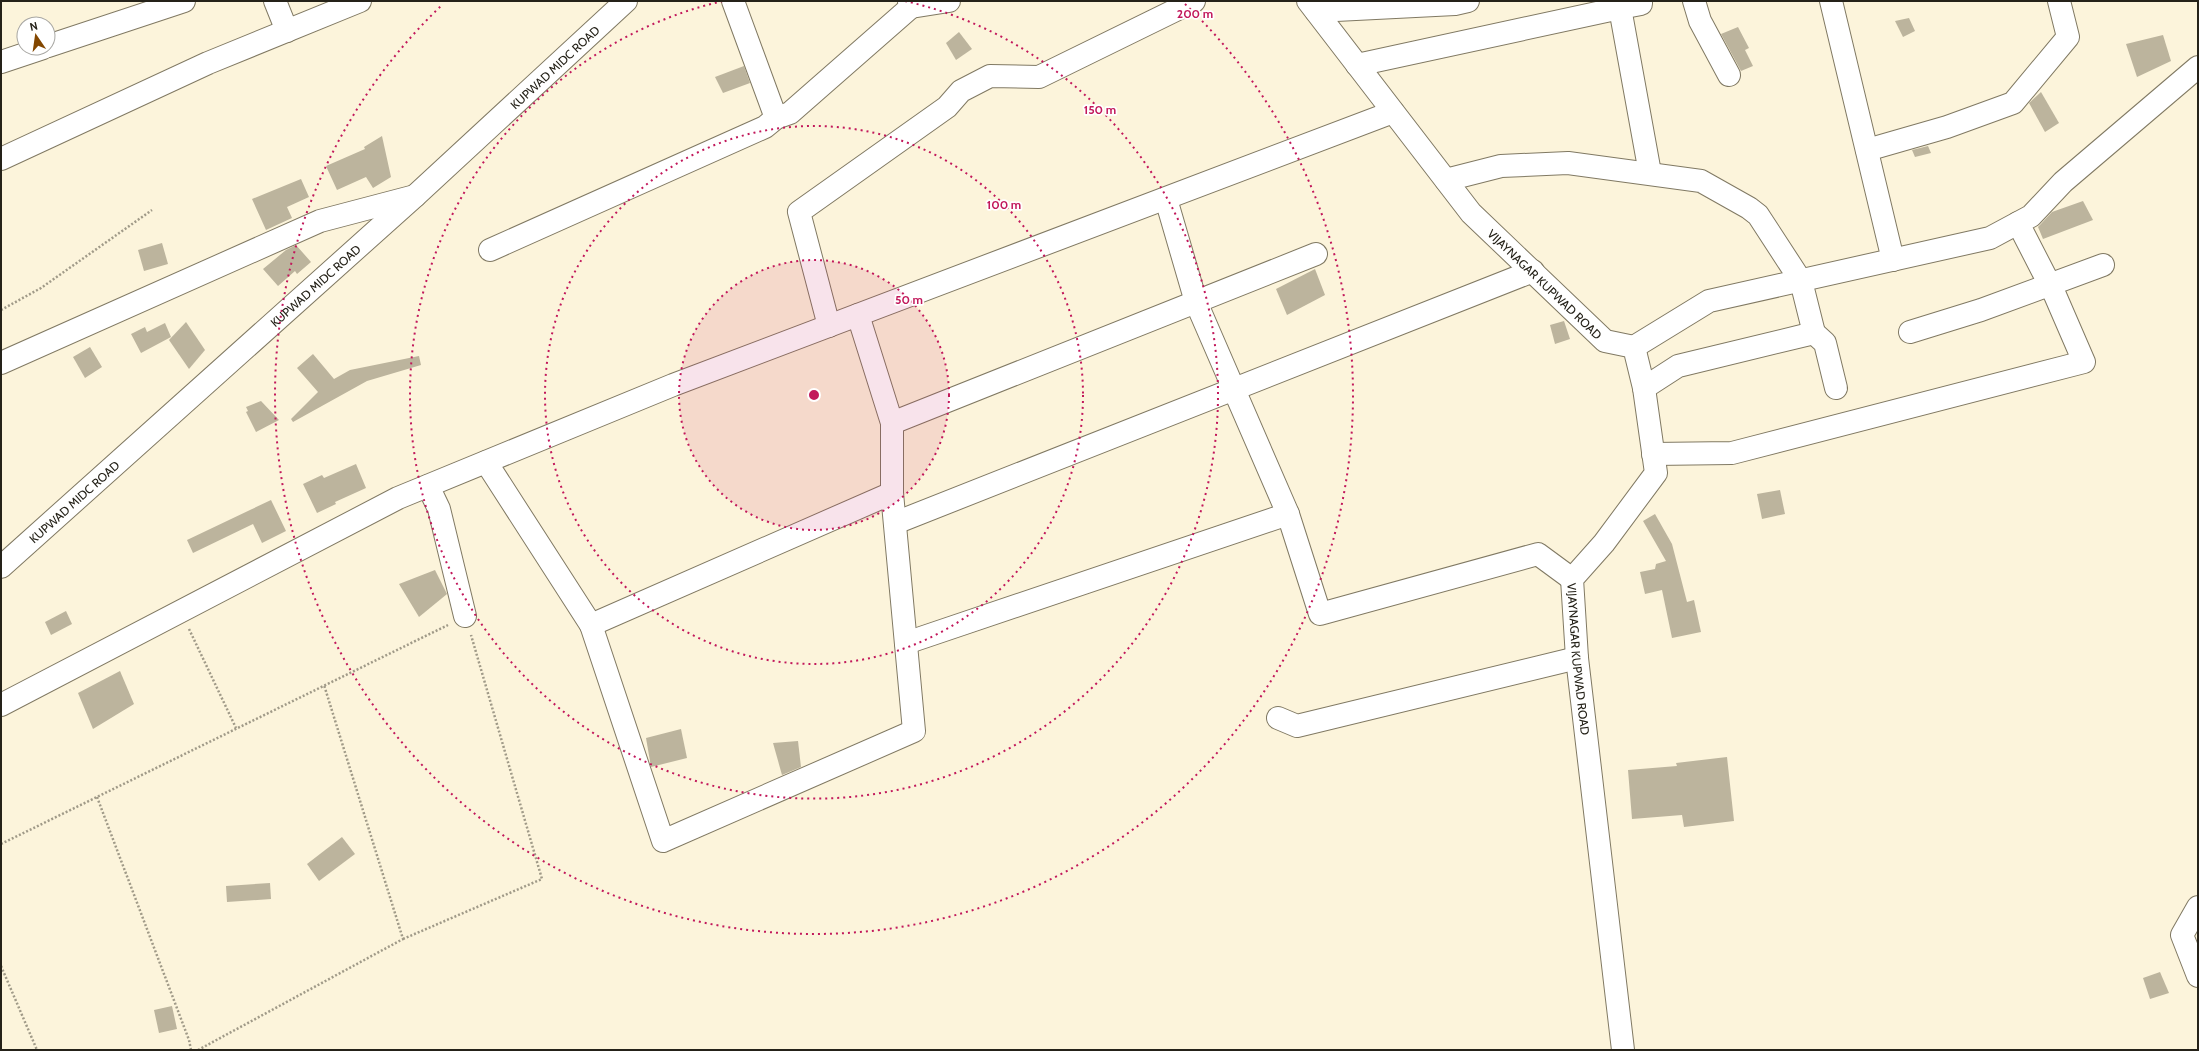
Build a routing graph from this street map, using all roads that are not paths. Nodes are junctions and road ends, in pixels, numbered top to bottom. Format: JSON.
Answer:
{"nodes":[{"id":1,"x":184,"y":1,"type":"edge"},
{"id":2,"x":275,"y":1,"type":"edge"},
{"id":3,"x":360,"y":1,"type":"edge"},
{"id":4,"x":626,"y":1,"type":"edge"},
{"id":5,"x":733,"y":1,"type":"edge"},
{"id":6,"x":949,"y":1,"type":"edge"},
{"id":7,"x":1194,"y":1,"type":"edge"},
{"id":8,"x":1468,"y":1,"type":"edge"},
{"id":9,"x":1641,"y":1,"type":"edge"},
{"id":10,"x":1694,"y":1,"type":"edge"},
{"id":11,"x":1831,"y":1,"type":"edge"},
{"id":12,"x":2059,"y":1,"type":"edge"},
{"id":13,"x":910,"y":4,"type":"edge"},
{"id":14,"x":1619,"y":4,"type":"edge"},
{"id":15,"x":1312,"y":6,"type":"edge"},
{"id":16,"x":287,"y":31,"type":"junction"},
{"id":17,"x":56,"y":43,"type":"edge"},
{"id":18,"x":19,"y":56,"type":"edge"},
{"id":19,"x":1,"y":62,"type":"edge"},
{"id":20,"x":1357,"y":66,"type":"junction"},
{"id":21,"x":2198,"y":67,"type":"edge"},
{"id":22,"x":1729,"y":74,"type":"dead end"},
{"id":23,"x":1393,"y":112,"type":"junction"},
{"id":24,"x":776,"y":118,"type":"junction"},
{"id":25,"x":1867,"y":150,"type":"junction"},
{"id":26,"x":1,"y":159,"type":"edge"},
{"id":27,"x":1650,"y":174,"type":"junction"},
{"id":28,"x":1446,"y":180,"type":"junction"},
{"id":29,"x":415,"y":196,"type":"junction"},
{"id":30,"x":1166,"y":199,"type":"junction"},
{"id":31,"x":2018,"y":223,"type":"junction"},
{"id":32,"x":490,"y":250,"type":"dead end"},
{"id":33,"x":1316,"y":254,"type":"dead end"},
{"id":34,"x":1893,"y":260,"type":"junction"},
{"id":35,"x":2103,"y":265,"type":"dead end"},
{"id":36,"x":1533,"y":272,"type":"junction"},
{"id":37,"x":1801,"y":281,"type":"junction"},
{"id":38,"x":2050,"y":285,"type":"junction"},
{"id":39,"x":1196,"y":302,"type":"junction"},
{"id":40,"x":858,"y":315,"type":"junction"},
{"id":41,"x":830,"y":326,"type":"junction"},
{"id":42,"x":1910,"y":332,"type":"dead end"},
{"id":43,"x":1814,"y":333,"type":"junction"},
{"id":44,"x":1634,"y":347,"type":"junction"},
{"id":45,"x":1,"y":363,"type":"edge"},
{"id":46,"x":1644,"y":388,"type":"junction"},
{"id":47,"x":1836,"y":388,"type":"dead end"},
{"id":48,"x":1234,"y":391,"type":"junction"},
{"id":49,"x":892,"y":423,"type":"junction"},
{"id":50,"x":1653,"y":454,"type":"junction"},
{"id":51,"x":486,"y":462,"type":"junction"},
{"id":52,"x":428,"y":486,"type":"junction"},
{"id":53,"x":892,"y":493,"type":"junction"},
{"id":54,"x":1288,"y":514,"type":"junction"},
{"id":55,"x":894,"y":524,"type":"junction"},
{"id":56,"x":1,"y":567,"type":"edge"},
{"id":57,"x":1572,"y":578,"type":"junction"},
{"id":58,"x":466,"y":616,"type":"road end"},
{"id":59,"x":591,"y":625,"type":"junction"},
{"id":60,"x":906,"y":643,"type":"junction"},
{"id":61,"x":1577,"y":658,"type":"junction"},
{"id":62,"x":1,"y":705,"type":"edge"},
{"id":63,"x":1278,"y":718,"type":"dead end"},
{"id":64,"x":2198,"y":907,"type":"edge"},
{"id":65,"x":2198,"y":976,"type":"edge"},
{"id":66,"x":1623,"y":1050,"type":"edge"}],
"edges":[{"from":1,"to":17,"type":"street"},
{"from":2,"to":16,"type":"street"},
{"from":3,"to":16,"type":"street"},
{"from":4,"to":29,"type":"street","name":"KUPWAD MIDC ROAD"},
{"from":5,"to":24,"type":"street"},
{"from":6,"to":13,"type":"street"},
{"from":7,"to":41,"type":"street"},
{"from":8,"to":15,"type":"street"},
{"from":9,"to":14,"type":"street"},
{"from":10,"to":22,"type":"street"},
{"from":11,"to":25,"type":"street"},
{"from":12,"to":25,"type":"street"},
{"from":13,"to":24,"type":"street"},
{"from":14,"to":20,"type":"street"},
{"from":14,"to":27,"type":"street"},
{"from":15,"to":20,"type":"street","name":"VIJAYNAGAR KUPWAD ROAD"},
{"from":16,"to":26,"type":"street"},
{"from":18,"to":19,"type":"street"},
{"from":20,"to":23,"type":"street","name":"VIJAYNAGAR KUPWAD ROAD"},
{"from":21,"to":31,"type":"street"},
{"from":23,"to":28,"type":"street","name":"VIJAYNAGAR KUPWAD ROAD"},
{"from":23,"to":30,"type":"street"},
{"from":24,"to":32,"type":"street"},
{"from":25,"to":34,"type":"street"},
{"from":27,"to":28,"type":"street"},
{"from":27,"to":37,"type":"street"},
{"from":28,"to":36,"type":"street","name":"VIJAYNAGAR KUPWAD ROAD"},
{"from":29,"to":45,"type":"street"},
{"from":29,"to":56,"type":"street","name":"KUPWAD MIDC ROAD"},
{"from":30,"to":39,"type":"street"},
{"from":30,"to":40,"type":"street"},
{"from":31,"to":34,"type":"street"},
{"from":31,"to":38,"type":"street"},
{"from":33,"to":39,"type":"street"},
{"from":34,"to":37,"type":"street"},
{"from":35,"to":38,"type":"street"},
{"from":36,"to":44,"type":"street","name":"VIJAYNAGAR KUPWAD ROAD"},
{"from":36,"to":48,"type":"street"},
{"from":37,"to":43,"type":"street"},
{"from":37,"to":44,"type":"street"},
{"from":38,"to":42,"type":"street"},
{"from":38,"to":50,"type":"street"},
{"from":39,"to":48,"type":"street"},
{"from":39,"to":49,"type":"street"},
{"from":40,"to":41,"type":"street"},
{"from":40,"to":49,"type":"street"},
{"from":41,"to":51,"type":"street"},
{"from":43,"to":46,"type":"street"},
{"from":43,"to":47,"type":"street"},
{"from":44,"to":46,"type":"street","name":"VIJAYNAGAR KUPWAD ROAD"},
{"from":46,"to":50,"type":"street","name":"VIJAYNAGAR KUPWAD ROAD"},
{"from":48,"to":54,"type":"street"},
{"from":48,"to":55,"type":"street"},
{"from":49,"to":53,"type":"street"},
{"from":50,"to":57,"type":"street","name":"VIJAYNAGAR KUPWAD ROAD"},
{"from":51,"to":52,"type":"street"},
{"from":51,"to":59,"type":"street"},
{"from":52,"to":58,"type":"street"},
{"from":52,"to":62,"type":"street"},
{"from":53,"to":55,"type":"street"},
{"from":53,"to":59,"type":"street"},
{"from":54,"to":57,"type":"street"},
{"from":54,"to":60,"type":"street"},
{"from":55,"to":60,"type":"street"},
{"from":57,"to":61,"type":"street","name":"VIJAYNAGAR KUPWAD ROAD"},
{"from":59,"to":60,"type":"street"},
{"from":61,"to":63,"type":"street"},
{"from":61,"to":66,"type":"street","name":"VIJAYNAGAR KUPWAD ROAD"},
{"from":64,"to":65,"type":"street"}]}
